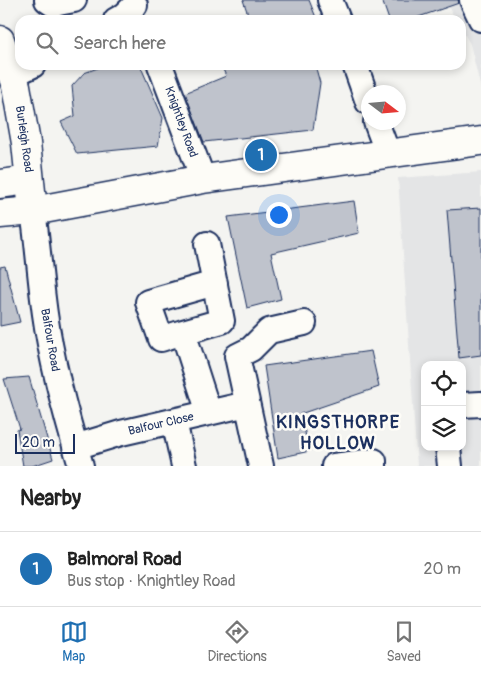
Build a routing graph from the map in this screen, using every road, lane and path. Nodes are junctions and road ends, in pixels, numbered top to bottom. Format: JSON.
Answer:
{"nodes":[{"id":1,"x":47,"y":0,"type":"edge"},
{"id":2,"x":74,"y":0,"type":"edge"},
{"id":3,"x":330,"y":0,"type":"edge"},
{"id":4,"x":472,"y":0,"type":"edge"},
{"id":5,"x":336,"y":15,"type":"edge"},
{"id":6,"x":481,"y":19,"type":"edge"},
{"id":7,"x":0,"y":40,"type":"edge"},
{"id":8,"x":15,"y":60,"type":"edge"},
{"id":9,"x":23,"y":70,"type":"edge"},
{"id":10,"x":162,"y":70,"type":"edge"},
{"id":11,"x":357,"y":70,"type":"edge"},
{"id":12,"x":362,"y":85,"type":"edge"},
{"id":13,"x":379,"y":130,"type":"edge"},
{"id":14,"x":481,"y":141,"type":"edge"},
{"id":15,"x":388,"y":154,"type":"junction"},
{"id":16,"x":203,"y":179,"type":"junction"},
{"id":17,"x":29,"y":180,"type":"junction"},
{"id":18,"x":0,"y":184,"type":"edge"},
{"id":19,"x":33,"y":211,"type":"junction"},
{"id":20,"x":0,"y":214,"type":"edge"},
{"id":21,"x":207,"y":244,"type":"dead end"},
{"id":22,"x":215,"y":283,"type":"junction"},
{"id":23,"x":304,"y":323,"type":"dead end"},
{"id":24,"x":183,"y":332,"type":"junction"},
{"id":25,"x":247,"y":404,"type":"junction"},
{"id":26,"x":481,"y":404,"type":"edge"},
{"id":27,"x":466,"y":405,"type":"edge"},
{"id":28,"x":209,"y":413,"type":"junction"},
{"id":29,"x":174,"y":421,"type":"junction"},
{"id":30,"x":448,"y":451,"type":"edge"},
{"id":31,"x":78,"y":457,"type":"edge"},
{"id":32,"x":184,"y":466,"type":"edge"},
{"id":33,"x":261,"y":466,"type":"edge"},
{"id":34,"x":334,"y":466,"type":"edge"},
{"id":35,"x":374,"y":466,"type":"edge"},
{"id":36,"x":450,"y":466,"type":"edge"}],
"edges":[{"from":1,"to":2,"type":"street"},
{"from":3,"to":5,"type":"street"},
{"from":4,"to":6,"type":"street"},
{"from":7,"to":8,"type":"main road","name":"Burleigh Road"},
{"from":9,"to":17,"type":"main road","name":"Burleigh Road"},
{"from":10,"to":16,"type":"street","name":"Knightley Road"},
{"from":11,"to":12,"type":"street"},
{"from":13,"to":15,"type":"street"},
{"from":14,"to":15,"type":"main road"},
{"from":15,"to":16,"type":"main road"},
{"from":16,"to":19,"type":"main road"},
{"from":17,"to":18,"type":"main road"},
{"from":17,"to":19,"type":"main road","name":"Burleigh Road"},
{"from":19,"to":20,"type":"main road"},
{"from":19,"to":31,"type":"street","name":"Balfour Road"},
{"from":21,"to":22,"type":"street"},
{"from":22,"to":24,"type":"street"},
{"from":22,"to":24,"type":"street"},
{"from":23,"to":25,"type":"street"},
{"from":24,"to":28,"type":"street"},
{"from":25,"to":28,"type":"street","name":"Balfour Close"},
{"from":25,"to":33,"type":"street"},
{"from":26,"to":27,"type":"street"},
{"from":28,"to":29,"type":"street","name":"Balfour Close"},
{"from":29,"to":31,"type":"street","name":"Balfour Close"},
{"from":29,"to":32,"type":"street"},
{"from":30,"to":36,"type":"street"},
{"from":34,"to":35,"type":"street"}]}
